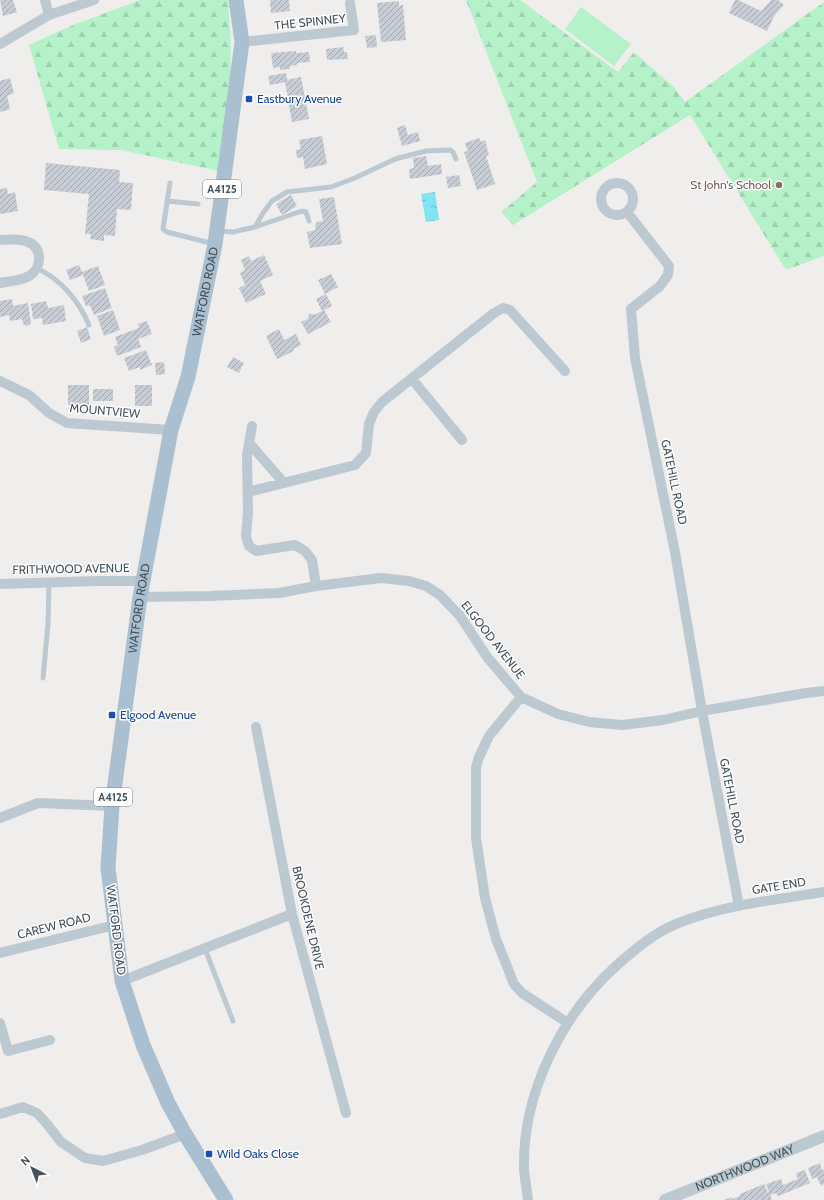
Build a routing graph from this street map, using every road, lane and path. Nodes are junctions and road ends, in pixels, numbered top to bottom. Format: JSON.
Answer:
{"nodes":[{"id":1,"x":44,"y":0,"type":"edge"},
{"id":2,"x":94,"y":0,"type":"edge"},
{"id":3,"x":236,"y":0,"type":"edge"},
{"id":4,"x":350,"y":3,"type":"dead end"},
{"id":5,"x":49,"y":15,"type":"junction"},
{"id":6,"x":242,"y":42,"type":"junction"},
{"id":7,"x":0,"y":44,"type":"edge"},
{"id":8,"x":456,"y":159,"type":"dead end"},
{"id":9,"x":170,"y":182,"type":"dead end"},
{"id":10,"x":167,"y":201,"type":"junction"},
{"id":11,"x":198,"y":204,"type":"dead end"},
{"id":12,"x":627,"y":212,"type":"dead end"},
{"id":13,"x":309,"y":221,"type":"dead end"},
{"id":14,"x":255,"y":227,"type":"junction"},
{"id":15,"x":216,"y":238,"type":"junction"},
{"id":16,"x":0,"y":240,"type":"edge"},
{"id":17,"x":36,"y":268,"type":"junction"},
{"id":18,"x":0,"y":283,"type":"edge"},
{"id":19,"x":89,"y":325,"type":"dead end"},
{"id":20,"x":564,"y":372,"type":"dead end"},
{"id":21,"x":412,"y":379,"type":"junction"},
{"id":22,"x":0,"y":381,"type":"edge"},
{"id":23,"x":252,"y":426,"type":"dead end"},
{"id":24,"x":170,"y":430,"type":"junction"},
{"id":25,"x":462,"y":440,"type":"dead end"},
{"id":26,"x":249,"y":443,"type":"junction"},
{"id":27,"x":284,"y":483,"type":"junction"},
{"id":28,"x":248,"y":492,"type":"junction"},
{"id":29,"x":143,"y":581,"type":"junction"},
{"id":30,"x":49,"y":582,"type":"junction"},
{"id":31,"x":0,"y":584,"type":"edge"},
{"id":32,"x":316,"y":586,"type":"junction"},
{"id":33,"x":140,"y":597,"type":"junction"},
{"id":34,"x":43,"y":678,"type":"dead end"},
{"id":35,"x":824,"y":691,"type":"edge"},
{"id":36,"x":521,"y":697,"type":"junction"},
{"id":37,"x":702,"y":712,"type":"junction"},
{"id":38,"x":256,"y":727,"type":"dead end"},
{"id":39,"x":112,"y":806,"type":"junction"},
{"id":40,"x":0,"y":818,"type":"edge"},
{"id":41,"x":824,"y":892,"type":"edge"},
{"id":42,"x":739,"y":906,"type":"junction"},
{"id":43,"x":292,"y":914,"type":"junction"},
{"id":44,"x":115,"y":925,"type":"junction"},
{"id":45,"x":205,"y":948,"type":"junction"},
{"id":46,"x":0,"y":953,"type":"edge"},
{"id":47,"x":122,"y":981,"type":"junction"},
{"id":48,"x":233,"y":1021,"type":"dead end"},
{"id":49,"x":568,"y":1023,"type":"junction"},
{"id":50,"x":0,"y":1024,"type":"edge"},
{"id":51,"x":50,"y":1040,"type":"dead end"},
{"id":52,"x":346,"y":1113,"type":"dead end"},
{"id":53,"x":0,"y":1114,"type":"edge"},
{"id":54,"x":184,"y":1134,"type":"junction"},
{"id":55,"x":824,"y":1136,"type":"edge"},
{"id":56,"x":226,"y":1200,"type":"edge"},
{"id":57,"x":528,"y":1200,"type":"edge"},
{"id":58,"x":665,"y":1200,"type":"edge"}],
"edges":[{"from":1,"to":5,"type":"street"},
{"from":2,"to":5,"type":"street"},
{"from":3,"to":6,"type":"main road","name":"WATFORD ROAD","number":"A4125"},
{"from":4,"to":6,"type":"street","name":"THE SPINNEY"},
{"from":5,"to":7,"type":"street"},
{"from":6,"to":15,"type":"main road","name":"WATFORD ROAD","number":"A4125"},
{"from":8,"to":14,"type":"lane"},
{"from":9,"to":10,"type":"lane"},
{"from":10,"to":11,"type":"lane"},
{"from":10,"to":15,"type":"lane"},
{"from":12,"to":37,"type":"street","name":"GATEHILL ROAD"},
{"from":13,"to":14,"type":"lane"},
{"from":14,"to":15,"type":"lane"},
{"from":15,"to":24,"type":"main road","name":"WATFORD ROAD","number":"A4125"},
{"from":16,"to":17,"type":"street"},
{"from":17,"to":18,"type":"street"},
{"from":17,"to":19,"type":"lane"},
{"from":20,"to":21,"type":"street"},
{"from":21,"to":25,"type":"street"},
{"from":21,"to":27,"type":"street"},
{"from":22,"to":24,"type":"street","name":"MOUNTVIEW"},
{"from":23,"to":26,"type":"street"},
{"from":24,"to":29,"type":"main road","name":"WATFORD ROAD","number":"A4125"},
{"from":26,"to":27,"type":"street"},
{"from":26,"to":28,"type":"street"},
{"from":27,"to":28,"type":"street"},
{"from":28,"to":32,"type":"street"},
{"from":29,"to":30,"type":"street","name":"FRITHWOOD AVENUE"},
{"from":29,"to":33,"type":"main road","name":"WATFORD ROAD","number":"A4125"},
{"from":30,"to":31,"type":"street","name":"FRITHWOOD AVENUE"},
{"from":30,"to":34,"type":"lane"},
{"from":32,"to":33,"type":"street","name":"ELGOOD AVENUE"},
{"from":32,"to":36,"type":"street","name":"ELGOOD AVENUE"},
{"from":33,"to":39,"type":"main road","name":"WATFORD ROAD","number":"A4125"},
{"from":35,"to":37,"type":"street","name":"ELGOOD AVENUE"},
{"from":36,"to":37,"type":"street","name":"ELGOOD AVENUE"},
{"from":36,"to":49,"type":"street"},
{"from":37,"to":42,"type":"street","name":"GATEHILL ROAD"},
{"from":38,"to":43,"type":"street","name":"BROOKDENE DRIVE"},
{"from":39,"to":40,"type":"street"},
{"from":39,"to":44,"type":"main road","name":"WATFORD ROAD","number":"A4125"},
{"from":41,"to":42,"type":"street","name":"GATE END"},
{"from":42,"to":49,"type":"street"},
{"from":43,"to":45,"type":"street"},
{"from":43,"to":52,"type":"street","name":"BROOKDENE DRIVE"},
{"from":44,"to":46,"type":"street","name":"CAREW ROAD"},
{"from":44,"to":47,"type":"main road","name":"WATFORD ROAD","number":"A4125"},
{"from":45,"to":47,"type":"street"},
{"from":45,"to":48,"type":"lane"},
{"from":47,"to":54,"type":"main road","name":"WATFORD ROAD","number":"A4125"},
{"from":49,"to":57,"type":"street"},
{"from":50,"to":51,"type":"street"},
{"from":53,"to":54,"type":"street"},
{"from":54,"to":56,"type":"main road","name":"WATFORD ROAD","number":"A4125"},
{"from":55,"to":58,"type":"street","name":"NORTHWOOD WAY"}]}
